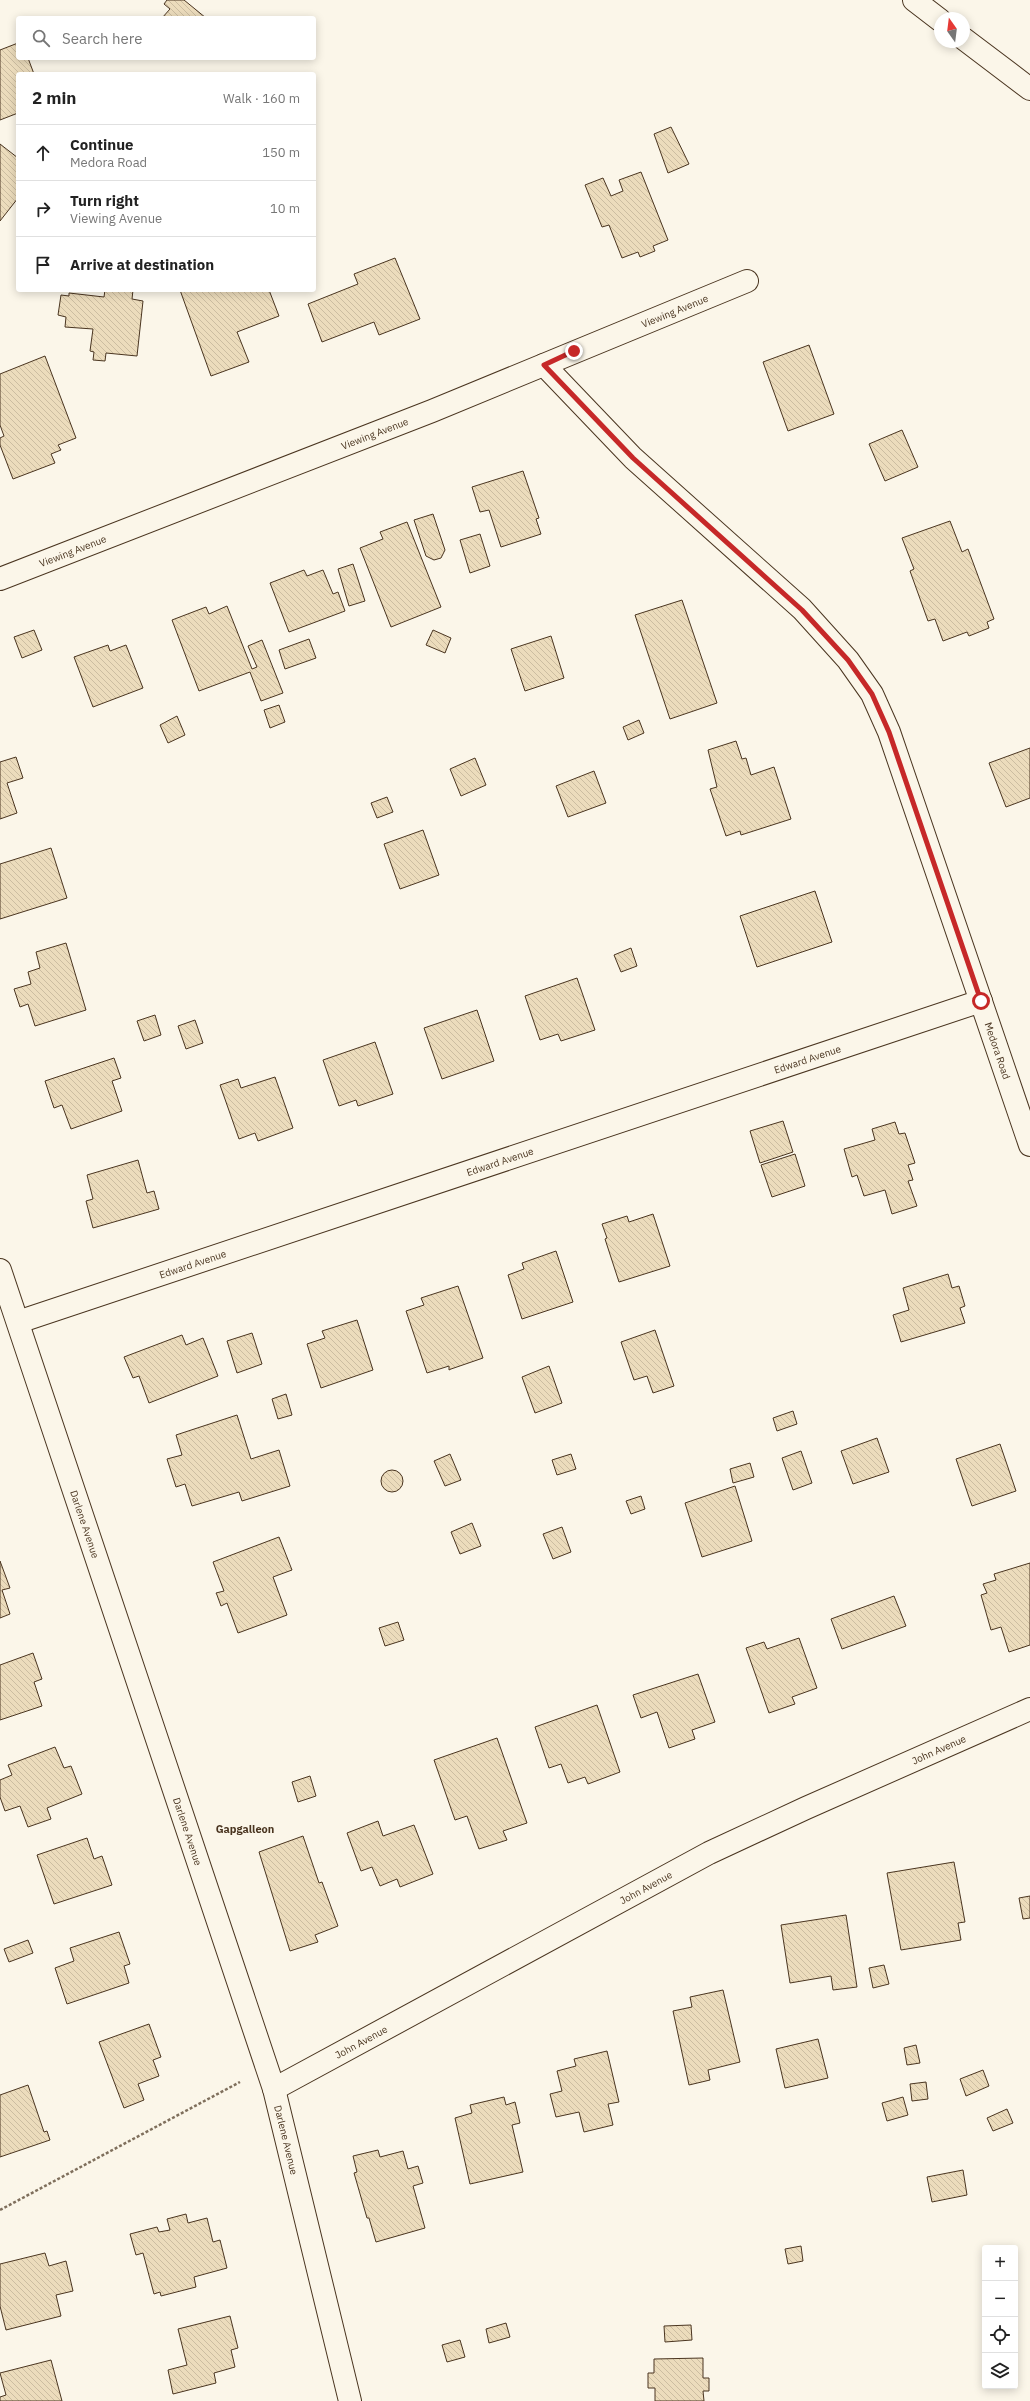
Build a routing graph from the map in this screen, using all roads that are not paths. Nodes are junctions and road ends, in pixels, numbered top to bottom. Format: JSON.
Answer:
{"nodes":[{"id":1,"x":914,"y":0,"type":"edge"},
{"id":2,"x":934,"y":15,"type":"edge"},
{"id":3,"x":970,"y":43,"type":"edge"},
{"id":4,"x":1030,"y":89,"type":"edge"},
{"id":5,"x":747,"y":281,"type":"dead end"},
{"id":6,"x":544,"y":365,"type":"junction"},
{"id":7,"x":0,"y":579,"type":"edge"},
{"id":8,"x":981,"y":1001,"type":"junction"},
{"id":9,"x":1030,"y":1145,"type":"edge"},
{"id":10,"x":0,"y":1270,"type":"edge"},
{"id":11,"x":18,"y":1322,"type":"junction"},
{"id":12,"x":1030,"y":1709,"type":"edge"},
{"id":13,"x":274,"y":2089,"type":"junction"},
{"id":14,"x":350,"y":2401,"type":"edge"}],
"edges":[{"from":1,"to":2,"type":"main road"},
{"from":3,"to":4,"type":"main road"},
{"from":5,"to":6,"type":"main road","name":"Viewing Avenue"},
{"from":6,"to":7,"type":"main road","name":"Viewing Avenue"},
{"from":6,"to":8,"type":"main road","name":"Medora Road"},
{"from":8,"to":9,"type":"main road","name":"Medora Road"},
{"from":8,"to":11,"type":"main road","name":"Edward Avenue"},
{"from":10,"to":11,"type":"main road","name":"Darlene Avenue"},
{"from":11,"to":13,"type":"main road","name":"Darlene Avenue"},
{"from":12,"to":13,"type":"main road","name":"John Avenue"},
{"from":13,"to":14,"type":"main road","name":"Darlene Avenue"}]}
